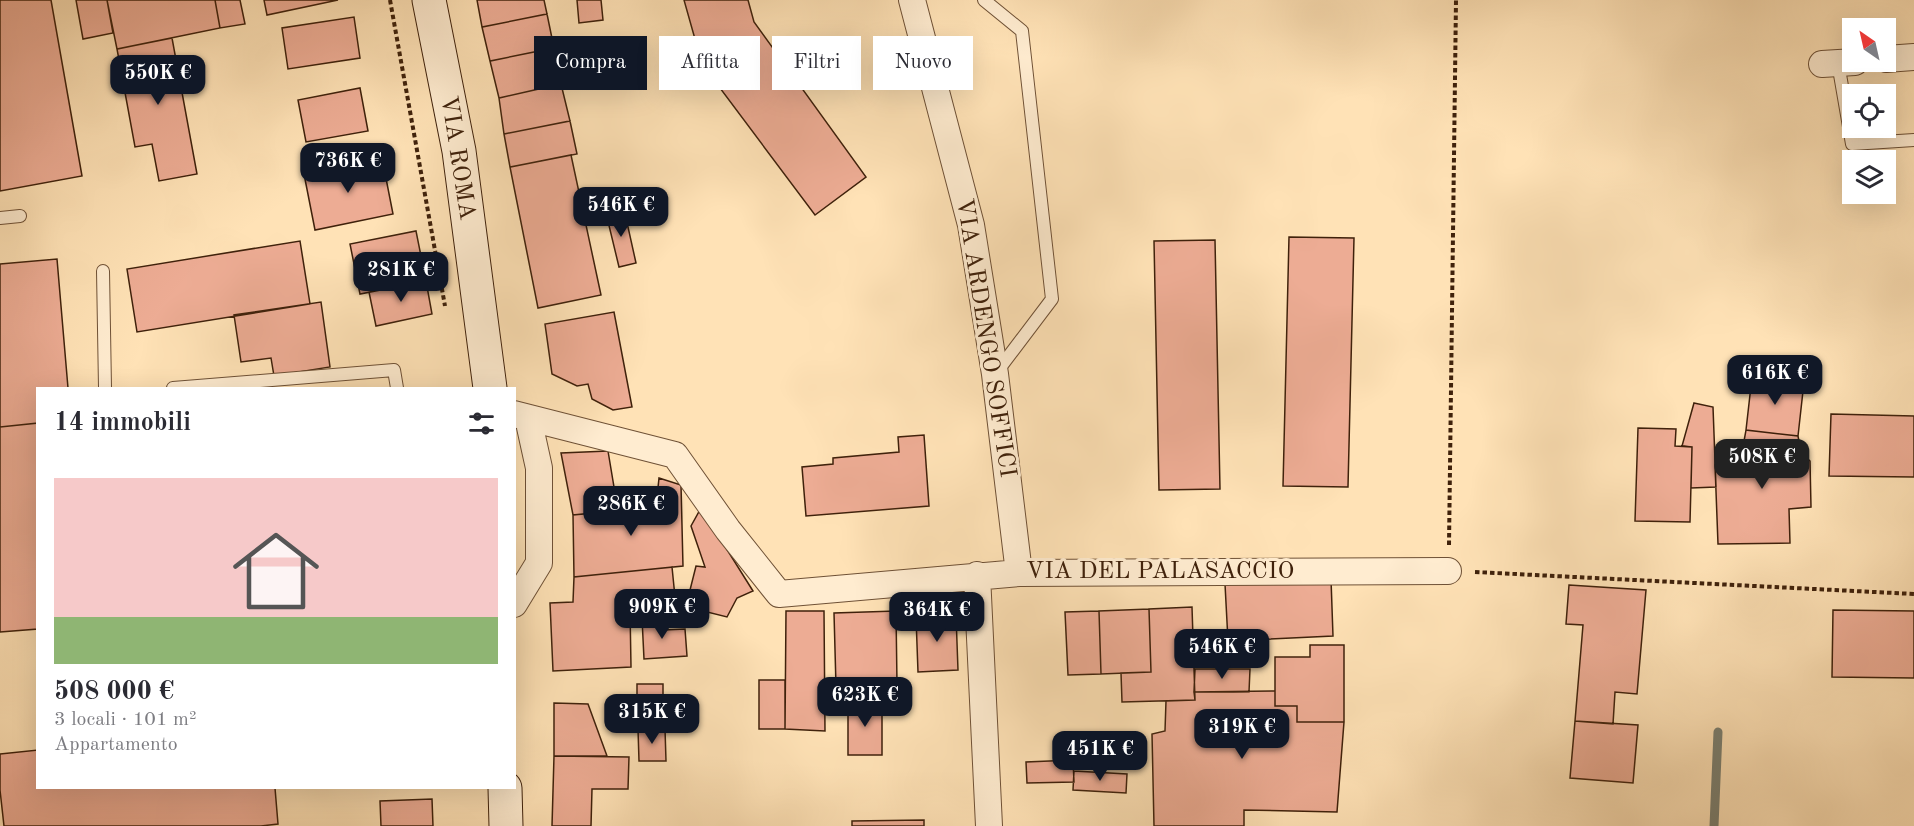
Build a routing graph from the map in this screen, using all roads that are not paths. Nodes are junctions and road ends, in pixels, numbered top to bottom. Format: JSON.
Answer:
{"nodes":[{"id":1,"x":429,"y":0,"type":"edge"},
{"id":2,"x":912,"y":0,"type":"edge"},
{"id":3,"x":984,"y":0,"type":"edge"},
{"id":4,"x":1914,"y":57,"type":"edge"},
{"id":5,"x":1896,"y":58,"type":"edge"},
{"id":6,"x":1839,"y":63,"type":"edge"},
{"id":7,"x":1914,"y":140,"type":"edge"},
{"id":8,"x":20,"y":216,"type":"dead end"},
{"id":9,"x":0,"y":218,"type":"edge"},
{"id":10,"x":103,"y":271,"type":"dead end"},
{"id":11,"x":995,"y":374,"type":"junction"},
{"id":12,"x":105,"y":387,"type":"edge"},
{"id":13,"x":185,"y":387,"type":"edge"},
{"id":14,"x":397,"y":387,"type":"edge"},
{"id":15,"x":490,"y":387,"type":"edge"},
{"id":16,"x":521,"y":416,"type":"edge"},
{"id":17,"x":1448,"y":571,"type":"road end"},
{"id":18,"x":1019,"y":573,"type":"junction"},
{"id":19,"x":977,"y":575,"type":"junction"},
{"id":20,"x":516,"y":601,"type":"edge"},
{"id":21,"x":505,"y":789,"type":"edge"},
{"id":22,"x":506,"y":826,"type":"edge"},
{"id":23,"x":989,"y":826,"type":"edge"}],
"edges":[{"from":1,"to":15,"type":"main road","name":"VIA ROMA"},
{"from":2,"to":11,"type":"street","name":"VIA ARDENGO SOFFICI"},
{"from":3,"to":11,"type":"lane"},
{"from":4,"to":5,"type":"street"},
{"from":6,"to":7,"type":"lane"},
{"from":8,"to":9,"type":"lane"},
{"from":10,"to":12,"type":"lane"},
{"from":11,"to":18,"type":"street","name":"VIA ARDENGO SOFFICI"},
{"from":13,"to":14,"type":"lane"},
{"from":16,"to":19,"type":"street","name":"VIA DEL PALASACCIO"},
{"from":16,"to":20,"type":"street"},
{"from":17,"to":18,"type":"street","name":"VIA DEL PALASACCIO"},
{"from":18,"to":19,"type":"street","name":"VIA DEL PALASACCIO"},
{"from":19,"to":23,"type":"street"},
{"from":21,"to":22,"type":"main road"}]}
